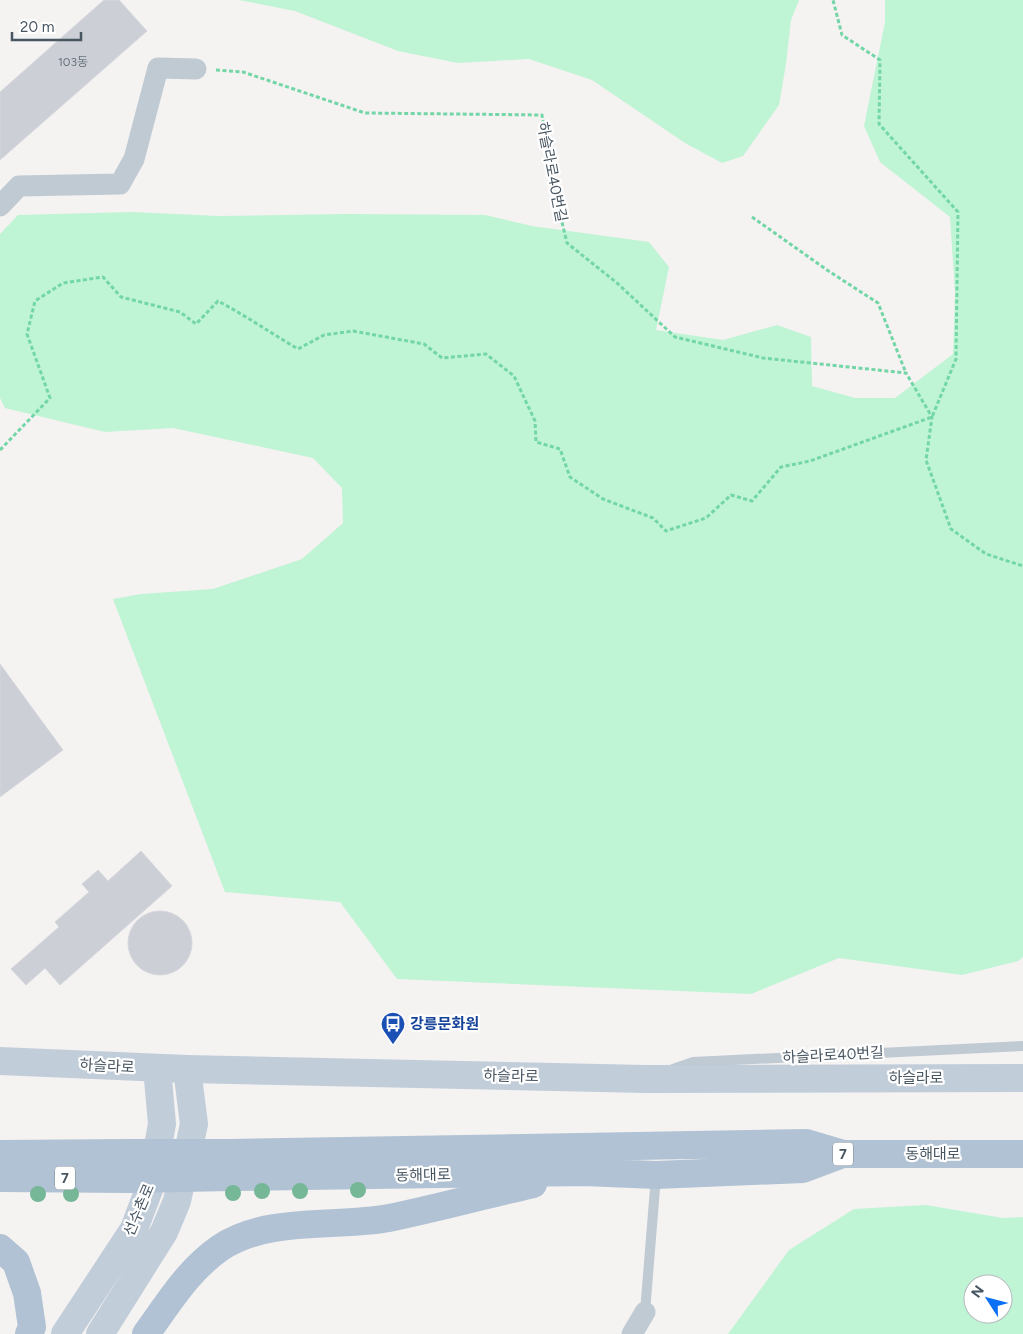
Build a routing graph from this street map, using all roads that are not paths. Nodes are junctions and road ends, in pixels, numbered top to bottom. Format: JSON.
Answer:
{"nodes":[{"id":1,"x":196,"y":69,"type":"road end"},
{"id":2,"x":0,"y":206,"type":"edge"},
{"id":3,"x":1023,"y":1046,"type":"edge"},
{"id":4,"x":0,"y":1061,"type":"edge"},
{"id":5,"x":157,"y":1068,"type":"junction"},
{"id":6,"x":187,"y":1069,"type":"junction"},
{"id":7,"x":1023,"y":1078,"type":"edge"},
{"id":8,"x":646,"y":1079,"type":"junction"},
{"id":9,"x":0,"y":1154,"type":"edge"},
{"id":10,"x":843,"y":1154,"type":"junction"},
{"id":11,"x":1023,"y":1154,"type":"edge"},
{"id":12,"x":232,"y":1165,"type":"junction"},
{"id":13,"x":129,"y":1166,"type":"junction"},
{"id":14,"x":584,"y":1172,"type":"junction"},
{"id":15,"x":656,"y":1175,"type":"junction"},
{"id":16,"x":0,"y":1178,"type":"edge"},
{"id":17,"x":0,"y":1248,"type":"edge"},
{"id":18,"x":645,"y":1312,"type":"joint"},
{"id":19,"x":29,"y":1334,"type":"edge"},
{"id":20,"x":66,"y":1334,"type":"edge"},
{"id":21,"x":100,"y":1334,"type":"edge"},
{"id":22,"x":146,"y":1334,"type":"edge"},
{"id":23,"x":632,"y":1334,"type":"edge"}],
"edges":[{"from":1,"to":2,"type":"street"},
{"from":3,"to":8,"type":"lane","name":"하슬라로40번길"},
{"from":4,"to":5,"type":"street","name":"하슬라로"},
{"from":5,"to":6,"type":"street","name":"하슬라로"},
{"from":5,"to":20,"type":"street","name":"선수촌로"},
{"from":6,"to":8,"type":"street","name":"하슬라로"},
{"from":6,"to":21,"type":"street","name":"선수촌로"},
{"from":7,"to":8,"type":"street","name":"하슬라로"},
{"from":9,"to":13,"type":"main road","name":"동해대로","number":"7"},
{"from":10,"to":11,"type":"main road","name":"동해대로","number":"7"},
{"from":10,"to":12,"type":"main road","name":"동해대로","number":"7"},
{"from":10,"to":15,"type":"main road","name":"동해대로","number":"7"},
{"from":12,"to":13,"type":"main road","name":"동해대로","number":"7","bridge":true},
{"from":12,"to":14,"type":"main road","name":"동해대로","number":"7"},
{"from":13,"to":16,"type":"main road","name":"동해대로","number":"7"},
{"from":14,"to":15,"type":"main road","name":"동해대로","number":"7"},
{"from":14,"to":22,"type":"main road"},
{"from":15,"to":18,"type":"lane"},
{"from":17,"to":19,"type":"main road"},
{"from":18,"to":23,"type":"street"}]}
